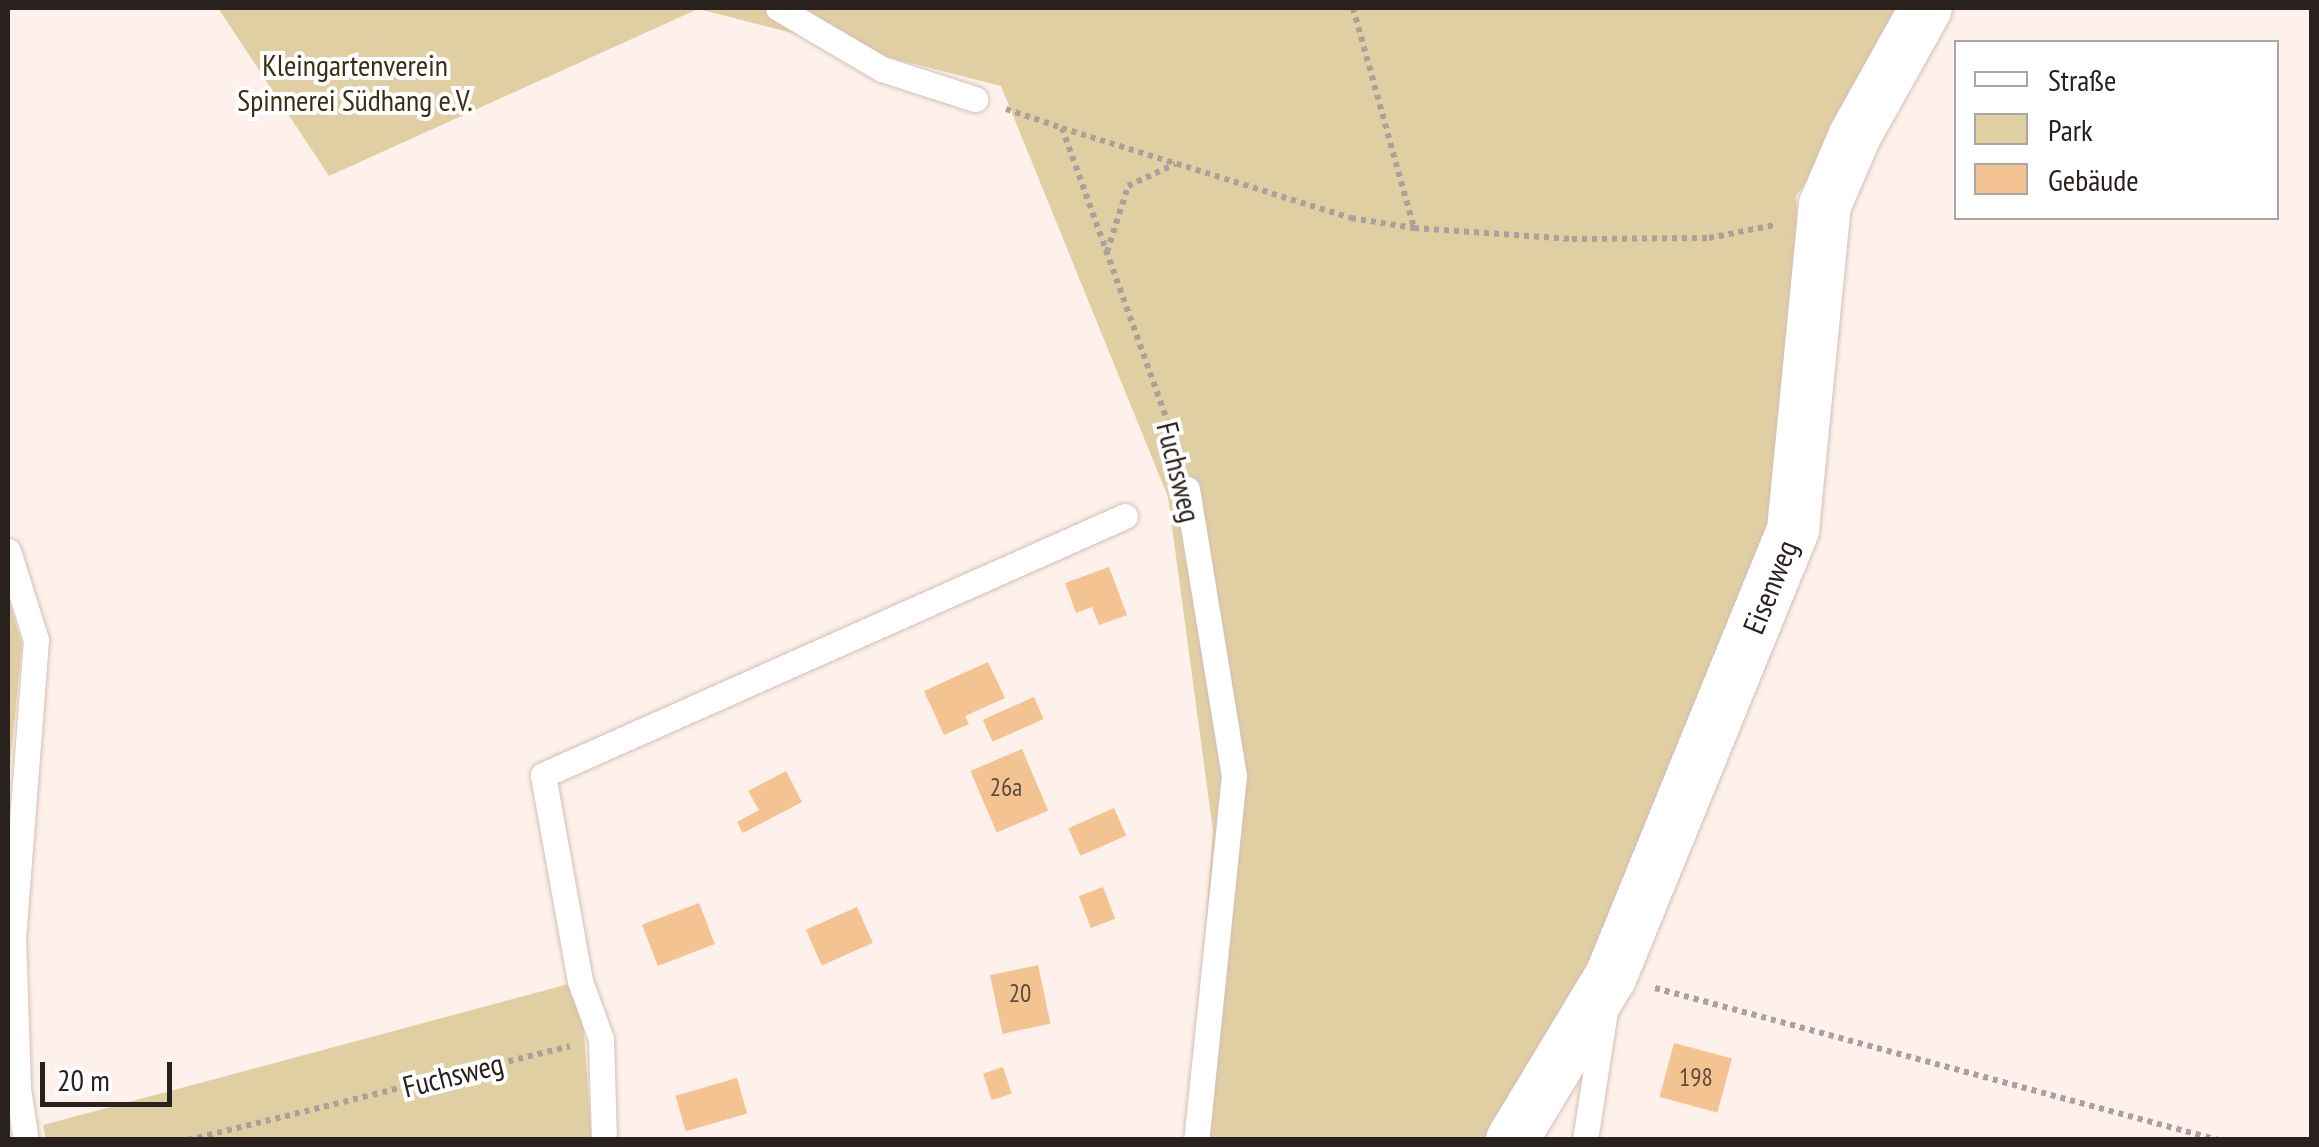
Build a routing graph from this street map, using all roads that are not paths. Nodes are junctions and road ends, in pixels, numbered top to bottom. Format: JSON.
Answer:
{"nodes":[{"id":1,"x":778,"y":8,"type":"edge"},
{"id":2,"x":1926,"y":8,"type":"edge"},
{"id":3,"x":975,"y":99,"type":"road end"},
{"id":4,"x":1187,"y":489,"type":"road end"},
{"id":5,"x":1125,"y":516,"type":"dead end"},
{"id":6,"x":8,"y":551,"type":"edge"},
{"id":7,"x":1611,"y":976,"type":"junction"},
{"id":8,"x":26,"y":1140,"type":"edge"},
{"id":9,"x":604,"y":1140,"type":"edge"},
{"id":10,"x":1196,"y":1140,"type":"edge"},
{"id":11,"x":1512,"y":1140,"type":"edge"},
{"id":12,"x":1585,"y":1140,"type":"edge"}],
"edges":[{"from":1,"to":3,"type":"lane"},
{"from":2,"to":7,"type":"street","name":"Eisenweg"},
{"from":4,"to":10,"type":"lane","name":"Fuchsweg"},
{"from":5,"to":9,"type":"lane","name":"Fuchsweg"},
{"from":6,"to":8,"type":"lane"},
{"from":7,"to":11,"type":"street","name":"Eisenweg"},
{"from":7,"to":12,"type":"lane"}]}
